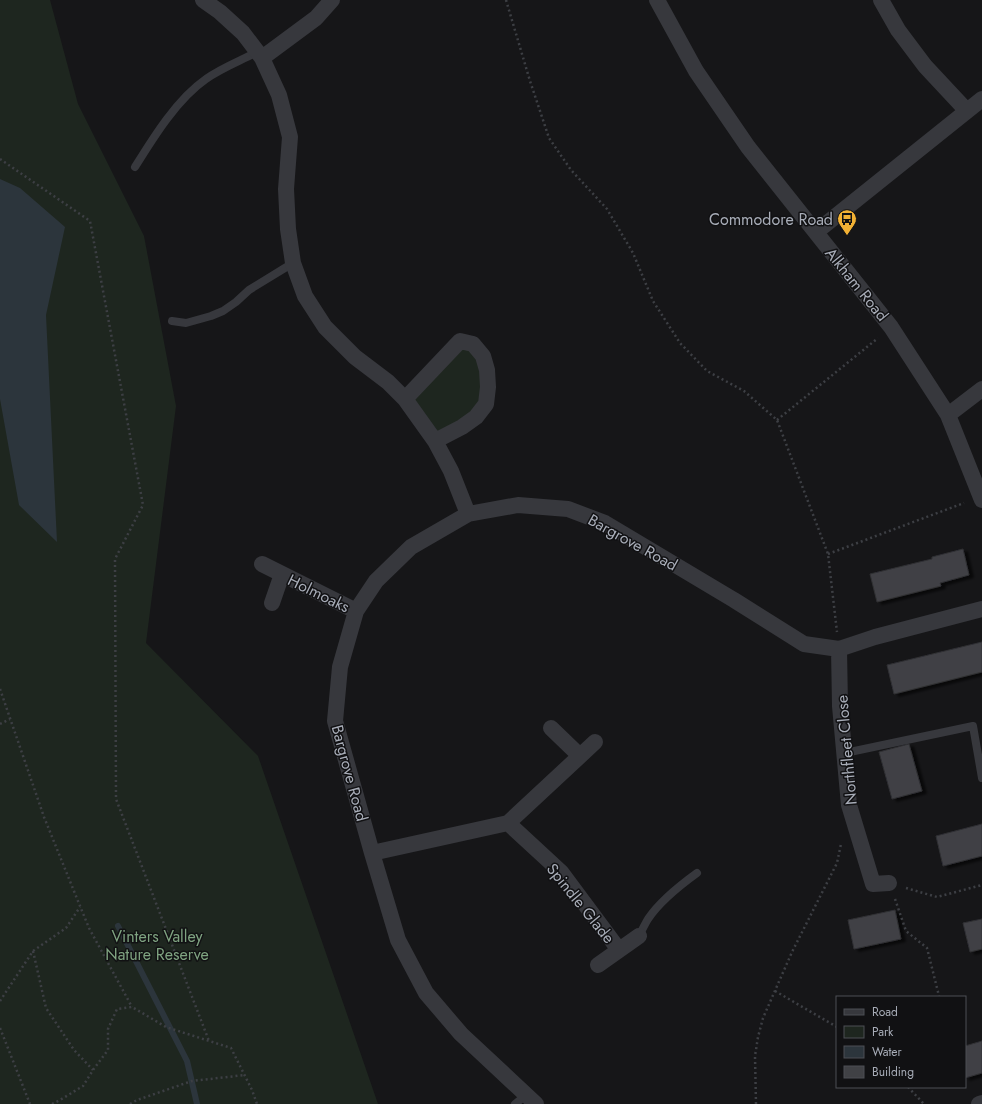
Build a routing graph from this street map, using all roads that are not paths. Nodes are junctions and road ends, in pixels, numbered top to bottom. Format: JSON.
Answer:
{"nodes":[{"id":1,"x":203,"y":0,"type":"edge"},
{"id":2,"x":332,"y":0,"type":"edge"},
{"id":3,"x":657,"y":0,"type":"edge"},
{"id":4,"x":881,"y":0,"type":"edge"},
{"id":5,"x":260,"y":55,"type":"junction"},
{"id":6,"x":982,"y":99,"type":"edge"},
{"id":7,"x":967,"y":111,"type":"junction"},
{"id":8,"x":135,"y":167,"type":"dead end"},
{"id":9,"x":816,"y":232,"type":"junction"},
{"id":10,"x":293,"y":263,"type":"junction"},
{"id":11,"x":172,"y":321,"type":"dead end"},
{"id":12,"x":982,"y":389,"type":"edge"},
{"id":13,"x":405,"y":398,"type":"junction"},
{"id":14,"x":948,"y":415,"type":"junction"},
{"id":15,"x":435,"y":441,"type":"junction"},
{"id":16,"x":982,"y":498,"type":"edge"},
{"id":17,"x":468,"y":514,"type":"junction"},
{"id":18,"x":262,"y":564,"type":"dead end"},
{"id":19,"x":282,"y":574,"type":"junction"},
{"id":20,"x":272,"y":602,"type":"dead end"},
{"id":21,"x":982,"y":610,"type":"edge"},
{"id":22,"x":356,"y":611,"type":"junction"},
{"id":23,"x":839,"y":649,"type":"junction"},
{"id":24,"x":551,"y":728,"type":"dead end"},
{"id":25,"x":595,"y":742,"type":"dead end"},
{"id":26,"x":845,"y":753,"type":"junction"},
{"id":27,"x":580,"y":756,"type":"junction"},
{"id":28,"x":982,"y":778,"type":"edge"},
{"id":29,"x":508,"y":823,"type":"junction"},
{"id":30,"x":372,"y":853,"type":"junction"},
{"id":31,"x":696,"y":873,"type":"dead end"},
{"id":32,"x":889,"y":883,"type":"road end"},
{"id":33,"x":639,"y":936,"type":"joint"},
{"id":34,"x":619,"y":950,"type":"junction"},
{"id":35,"x":598,"y":965,"type":"dead end"},
{"id":36,"x":526,"y":1101,"type":"edge"},
{"id":37,"x":982,"y":1103,"type":"edge"},
{"id":38,"x":979,"y":1104,"type":"edge"}],
"edges":[{"from":1,"to":5,"type":"street"},
{"from":2,"to":5,"type":"street"},
{"from":3,"to":9,"type":"street","name":"Alkham Road"},
{"from":4,"to":7,"type":"street"},
{"from":5,"to":8,"type":"lane"},
{"from":5,"to":10,"type":"street"},
{"from":6,"to":7,"type":"street"},
{"from":7,"to":9,"type":"street"},
{"from":9,"to":14,"type":"street","name":"Alkham Road"},
{"from":10,"to":11,"type":"lane"},
{"from":10,"to":13,"type":"street"},
{"from":12,"to":14,"type":"street"},
{"from":13,"to":15,"type":"street"},
{"from":13,"to":15,"type":"street"},
{"from":14,"to":16,"type":"street","name":"Alkham Road"},
{"from":15,"to":17,"type":"street"},
{"from":17,"to":22,"type":"street","name":"Bargrove Road"},
{"from":17,"to":23,"type":"street","name":"Bargrove Road"},
{"from":18,"to":19,"type":"street","name":"Holmoaks"},
{"from":19,"to":20,"type":"street","name":"Holmoaks"},
{"from":19,"to":22,"type":"street","name":"Holmoaks"},
{"from":21,"to":23,"type":"street"},
{"from":22,"to":30,"type":"street","name":"Bargrove Road"},
{"from":23,"to":26,"type":"street","name":"Northfleet Close"},
{"from":24,"to":27,"type":"street"},
{"from":25,"to":27,"type":"street"},
{"from":26,"to":28,"type":"lane"},
{"from":26,"to":32,"type":"street","name":"Northfleet Close"},
{"from":27,"to":29,"type":"street"},
{"from":29,"to":30,"type":"street"},
{"from":29,"to":34,"type":"street","name":"Spindle Glade"},
{"from":30,"to":36,"type":"street","name":"Bargrove Road"},
{"from":31,"to":33,"type":"lane"},
{"from":33,"to":34,"type":"street","name":"Spindle Glade"},
{"from":34,"to":35,"type":"street","name":"Spindle Glade"},
{"from":37,"to":38,"type":"street"}]}
